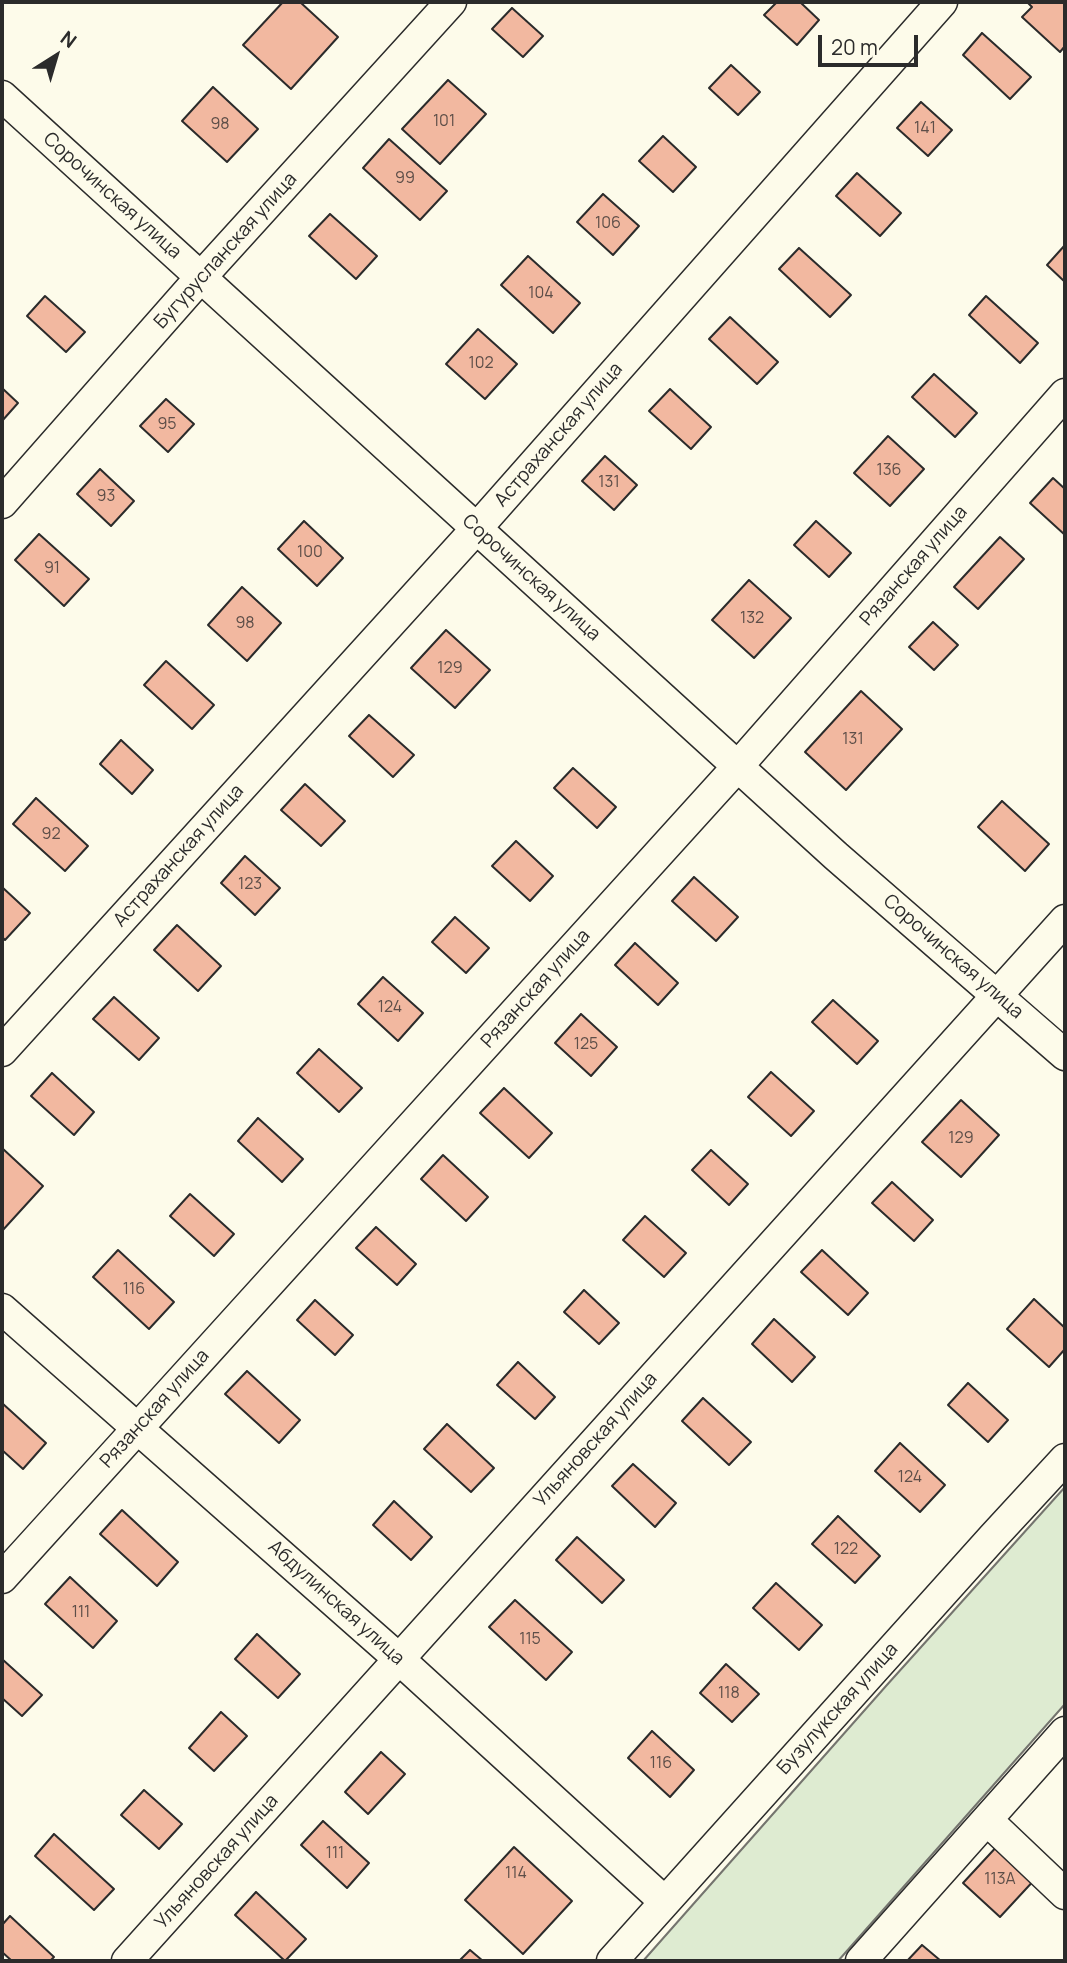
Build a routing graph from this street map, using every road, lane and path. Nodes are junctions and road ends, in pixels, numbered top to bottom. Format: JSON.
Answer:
{"nodes":[{"id":1,"x":451,"y":2,"type":"edge"},
{"id":2,"x":942,"y":2,"type":"edge"},
{"id":3,"x":2,"y":96,"type":"edge"},
{"id":4,"x":201,"y":277,"type":"junction"},
{"id":5,"x":1065,"y":394,"type":"edge"},
{"id":6,"x":2,"y":503,"type":"edge"},
{"id":7,"x":477,"y":528,"type":"junction"},
{"id":8,"x":738,"y":766,"type":"junction"},
{"id":9,"x":1065,"y":920,"type":"edge"},
{"id":10,"x":997,"y":995,"type":"junction"},
{"id":11,"x":2,"y":1051,"type":"edge"},
{"id":12,"x":1065,"y":1055,"type":"edge"},
{"id":13,"x":2,"y":1309,"type":"edge"},
{"id":14,"x":138,"y":1428,"type":"junction"},
{"id":15,"x":1065,"y":1459,"type":"edge"},
{"id":16,"x":2,"y":1578,"type":"edge"},
{"id":17,"x":399,"y":1659,"type":"junction"},
{"id":18,"x":1065,"y":1732,"type":"edge"},
{"id":19,"x":987,"y":1820,"type":"junction"},
{"id":20,"x":1065,"y":1894,"type":"edge"},
{"id":21,"x":665,"y":1902,"type":"junction"},
{"id":22,"x":127,"y":1961,"type":"edge"},
{"id":23,"x":612,"y":1961,"type":"edge"},
{"id":24,"x":861,"y":1961,"type":"edge"}],
"edges":[{"from":1,"to":4,"type":"street","name":"Бугурусланская улица"},
{"from":2,"to":7,"type":"street","name":"Астраханская улица"},
{"from":3,"to":4,"type":"street","name":"Сорочинская улица"},
{"from":4,"to":6,"type":"street","name":"Бугурусланская улица"},
{"from":4,"to":7,"type":"street","name":"Сорочинская улица"},
{"from":5,"to":8,"type":"street","name":"Рязанская улица"},
{"from":7,"to":8,"type":"street","name":"Сорочинская улица"},
{"from":7,"to":11,"type":"street","name":"Астраханская улица"},
{"from":8,"to":10,"type":"street","name":"Сорочинская улица"},
{"from":8,"to":14,"type":"street","name":"Рязанская улица"},
{"from":9,"to":10,"type":"street","name":"Ульяновская улица"},
{"from":10,"to":12,"type":"street","name":"Сорочинская улица"},
{"from":10,"to":17,"type":"street","name":"Ульяновская улица"},
{"from":13,"to":14,"type":"street","name":"Абдулинская улица"},
{"from":14,"to":16,"type":"street","name":"Рязанская улица"},
{"from":14,"to":17,"type":"street","name":"Абдулинская улица"},
{"from":15,"to":21,"type":"street","name":"Бузулукская улица"},
{"from":17,"to":21,"type":"street","name":"Абдулинская улица"},
{"from":17,"to":22,"type":"street","name":"Ульяновская улица"},
{"from":18,"to":19,"type":"street"},
{"from":19,"to":20,"type":"street"},
{"from":19,"to":24,"type":"street"},
{"from":21,"to":23,"type":"street","name":"Бузулукская улица"}]}
